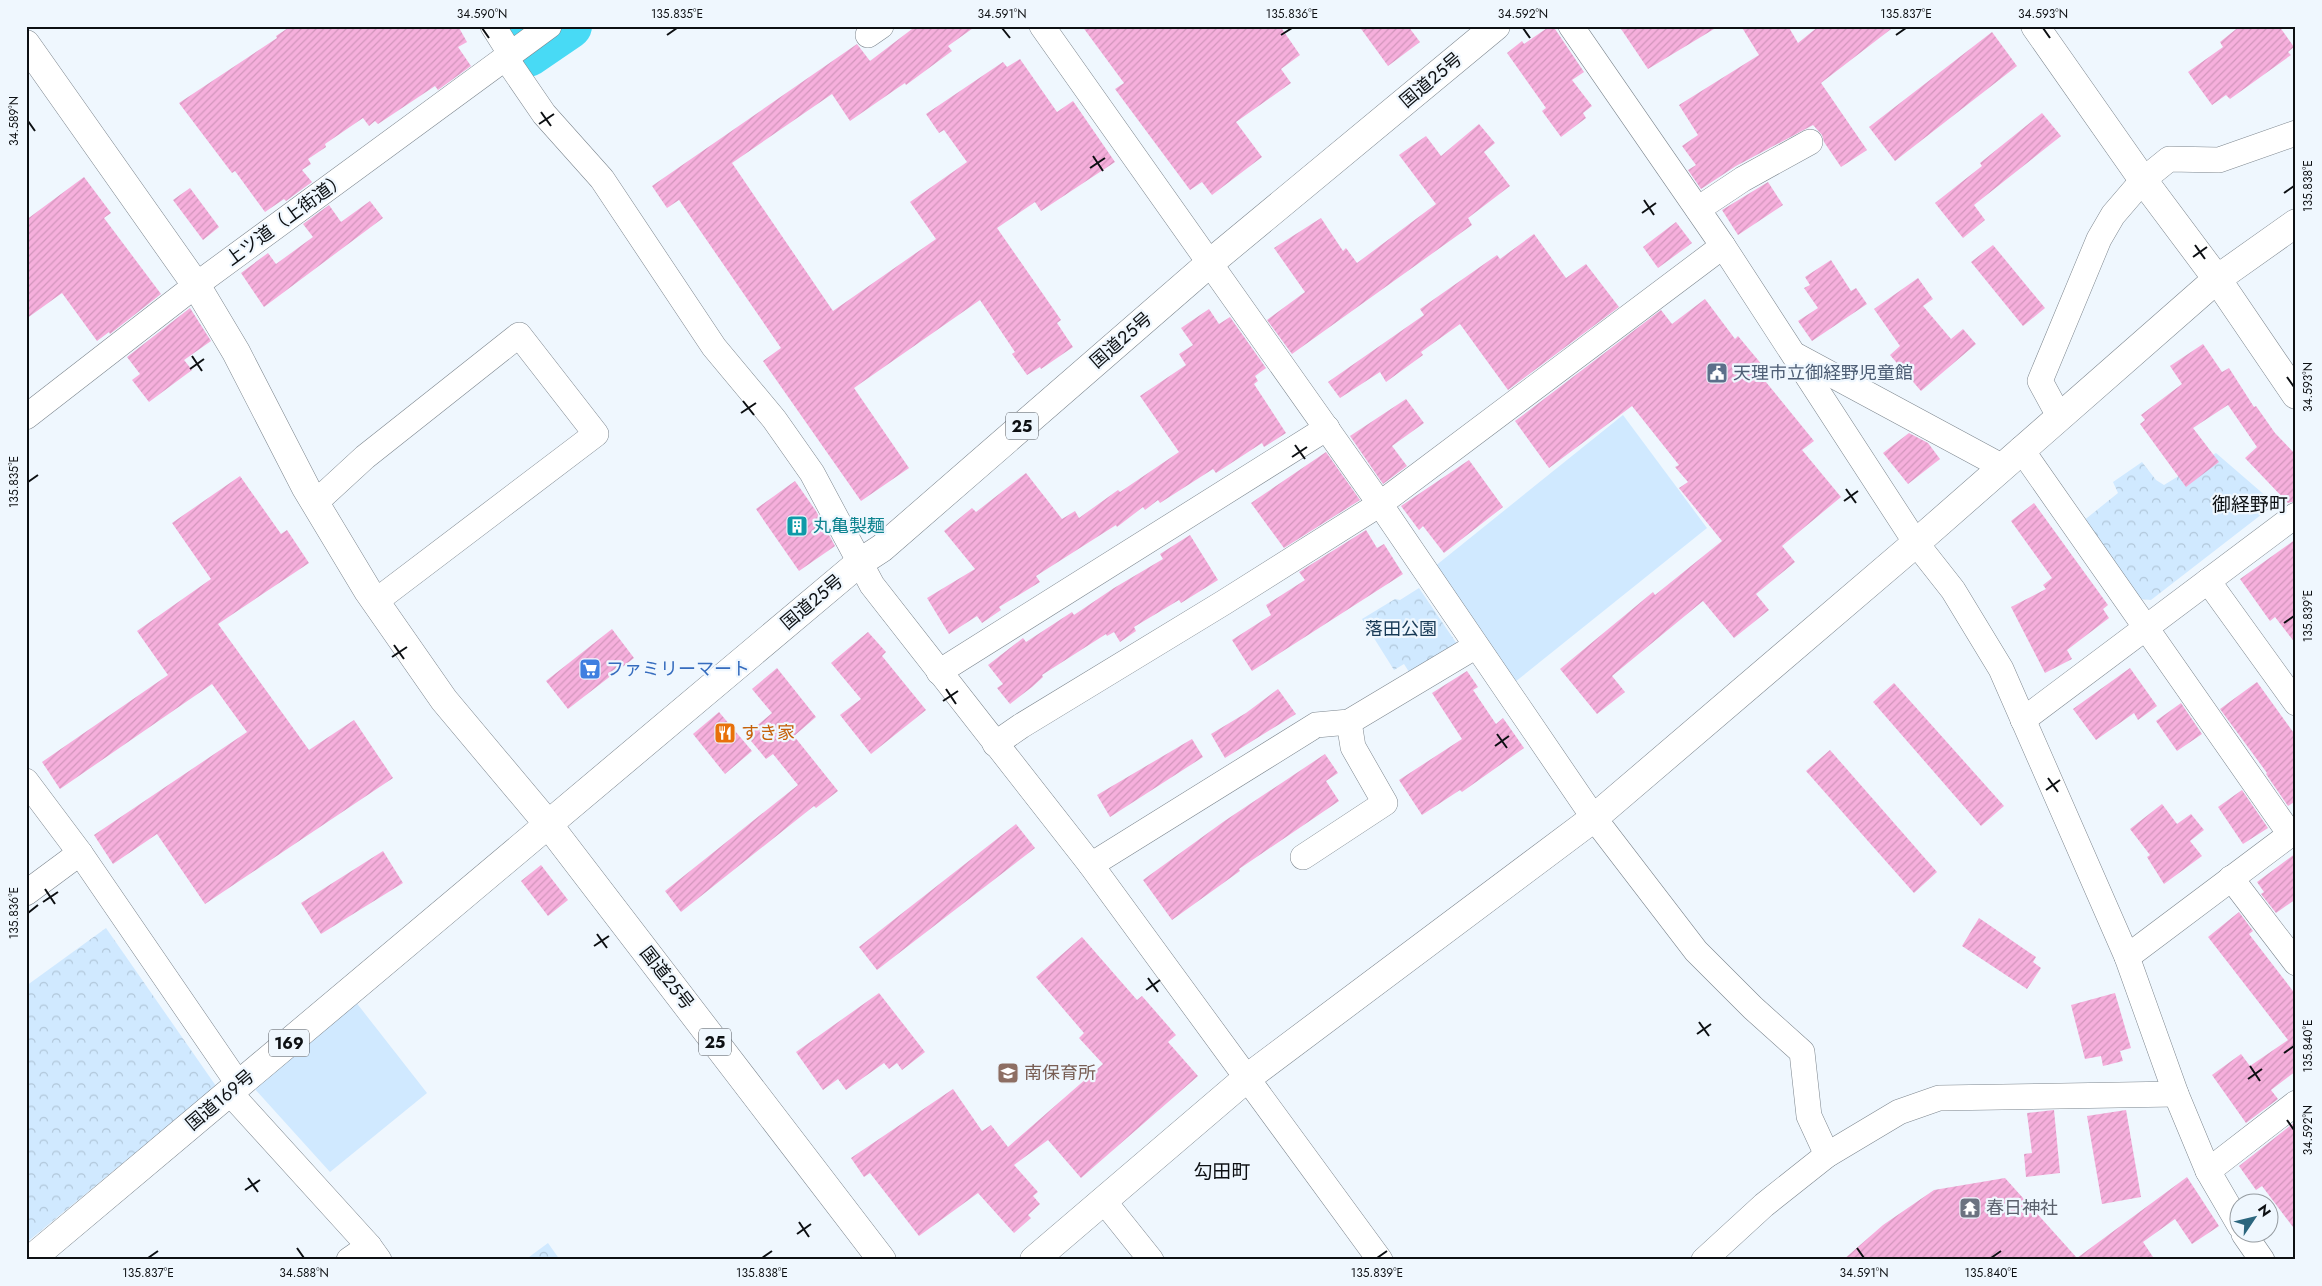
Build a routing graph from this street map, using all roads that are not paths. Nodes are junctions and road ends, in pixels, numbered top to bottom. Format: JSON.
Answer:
{"nodes":[{"id":1,"x":493,"y":26,"type":"edge"},
{"id":2,"x":549,"y":26,"type":"edge"},
{"id":3,"x":1042,"y":26,"type":"edge"},
{"id":4,"x":1496,"y":26,"type":"edge"},
{"id":5,"x":1571,"y":26,"type":"edge"},
{"id":6,"x":2035,"y":26,"type":"edge"},
{"id":7,"x":26,"y":44,"type":"edge"},
{"id":8,"x":508,"y":55,"type":"junction"},
{"id":9,"x":2296,"y":133,"type":"edge"},
{"id":10,"x":1810,"y":142,"type":"dead end"},
{"id":11,"x":2143,"y":180,"type":"junction"},
{"id":12,"x":1698,"y":209,"type":"junction"},
{"id":13,"x":2296,"y":223,"type":"edge"},
{"id":14,"x":1723,"y":246,"type":"junction"},
{"id":15,"x":1210,"y":263,"type":"junction"},
{"id":16,"x":2216,"y":279,"type":"junction"},
{"id":17,"x":196,"y":285,"type":"junction"},
{"id":18,"x":1793,"y":354,"type":"junction"},
{"id":19,"x":2296,"y":395,"type":"edge"},
{"id":20,"x":2059,"y":416,"type":"junction"},
{"id":21,"x":26,"y":417,"type":"edge"},
{"id":22,"x":1326,"y":428,"type":"junction"},
{"id":23,"x":2011,"y":458,"type":"junction"},
{"id":24,"x":315,"y":504,"type":"junction"},
{"id":25,"x":1380,"y":504,"type":"junction"},
{"id":26,"x":2296,"y":515,"type":"edge"},
{"id":27,"x":1916,"y":543,"type":"junction"},
{"id":28,"x":859,"y":563,"type":"junction"},
{"id":29,"x":2208,"y":581,"type":"junction"},
{"id":30,"x":376,"y":601,"type":"junction"},
{"id":31,"x":2146,"y":628,"type":"junction"},
{"id":32,"x":1476,"y":646,"type":"junction"},
{"id":33,"x":939,"y":672,"type":"junction"},
{"id":34,"x":2296,"y":703,"type":"edge"},
{"id":35,"x":2023,"y":720,"type":"junction"},
{"id":36,"x":1349,"y":722,"type":"junction"},
{"id":37,"x":995,"y":744,"type":"junction"},
{"id":38,"x":26,"y":781,"type":"edge"},
{"id":39,"x":1594,"y":818,"type":"junction"},
{"id":40,"x":548,"y":824,"type":"junction"},
{"id":41,"x":2293,"y":832,"type":"edge"},
{"id":42,"x":80,"y":854,"type":"junction"},
{"id":43,"x":1303,"y":857,"type":"dead end"},
{"id":44,"x":1091,"y":865,"type":"junction"},
{"id":45,"x":2231,"y":878,"type":"junction"},
{"id":46,"x":26,"y":893,"type":"edge"},
{"id":47,"x":2127,"y":957,"type":"junction"},
{"id":48,"x":2296,"y":962,"type":"edge"},
{"id":49,"x":1247,"y":1078,"type":"junction"},
{"id":50,"x":234,"y":1089,"type":"junction"},
{"id":51,"x":2176,"y":1094,"type":"junction"},
{"id":52,"x":2296,"y":1103,"type":"edge"},
{"id":53,"x":1827,"y":1155,"type":"junction"},
{"id":54,"x":2208,"y":1171,"type":"junction"},
{"id":55,"x":1103,"y":1200,"type":"junction"},
{"id":56,"x":2230,"y":1209,"type":"edge"},
{"id":57,"x":2251,"y":1244,"type":"edge"},
{"id":58,"x":365,"y":1255,"type":"edge"},
{"id":59,"x":1369,"y":1256,"type":"edge"},
{"id":60,"x":30,"y":1260,"type":"edge"},
{"id":61,"x":882,"y":1260,"type":"edge"},
{"id":62,"x":1034,"y":1260,"type":"edge"},
{"id":63,"x":1151,"y":1260,"type":"edge"},
{"id":64,"x":1704,"y":1260,"type":"edge"},
{"id":65,"x":2262,"y":1260,"type":"edge"}],
"edges":[{"from":1,"to":8,"type":"street"},
{"from":2,"to":8,"type":"street","name":"上ツ道（上街道）"},
{"from":3,"to":15,"type":"street"},
{"from":4,"to":15,"type":"main road","name":"国道25号","number":"25"},
{"from":5,"to":12,"type":"street"},
{"from":6,"to":11,"type":"main road"},
{"from":7,"to":17,"type":"main road"},
{"from":8,"to":17,"type":"street","name":"上ツ道（上街道）"},
{"from":8,"to":28,"type":"street"},
{"from":9,"to":11,"type":"street"},
{"from":10,"to":12,"type":"street"},
{"from":11,"to":16,"type":"main road"},
{"from":11,"to":20,"type":"street"},
{"from":12,"to":14,"type":"street"},
{"from":13,"to":16,"type":"main road"},
{"from":14,"to":18,"type":"street"},
{"from":14,"to":25,"type":"street"},
{"from":15,"to":22,"type":"street"},
{"from":15,"to":28,"type":"main road","name":"国道25号","number":"25"},
{"from":16,"to":19,"type":"main road"},
{"from":16,"to":20,"type":"main road"},
{"from":17,"to":21,"type":"street","name":"上ツ道（上街道）"},
{"from":17,"to":24,"type":"main road"},
{"from":18,"to":23,"type":"street"},
{"from":18,"to":27,"type":"street"},
{"from":20,"to":23,"type":"main road"},
{"from":22,"to":25,"type":"street"},
{"from":22,"to":33,"type":"street"},
{"from":23,"to":27,"type":"main road"},
{"from":23,"to":31,"type":"street"},
{"from":24,"to":30,"type":"main road"},
{"from":24,"to":30,"type":"street"},
{"from":25,"to":32,"type":"street"},
{"from":25,"to":37,"type":"street"},
{"from":26,"to":29,"type":"street"},
{"from":27,"to":35,"type":"street"},
{"from":27,"to":39,"type":"main road"},
{"from":28,"to":33,"type":"street"},
{"from":28,"to":40,"type":"main road","name":"国道25号","number":"25"},
{"from":29,"to":31,"type":"street"},
{"from":29,"to":34,"type":"street"},
{"from":30,"to":40,"type":"main road"},
{"from":31,"to":35,"type":"street"},
{"from":31,"to":41,"type":"street"},
{"from":32,"to":36,"type":"street"},
{"from":32,"to":39,"type":"street"},
{"from":33,"to":37,"type":"street"},
{"from":35,"to":47,"type":"street"},
{"from":36,"to":43,"type":"street"},
{"from":36,"to":44,"type":"street"},
{"from":37,"to":44,"type":"street"},
{"from":38,"to":42,"type":"street"},
{"from":39,"to":49,"type":"main road"},
{"from":39,"to":53,"type":"street"},
{"from":40,"to":50,"type":"main road","name":"国道169号","number":"169"},
{"from":40,"to":61,"type":"main road","name":"国道25号","number":"25"},
{"from":41,"to":45,"type":"street"},
{"from":42,"to":46,"type":"street"},
{"from":42,"to":50,"type":"street"},
{"from":44,"to":49,"type":"street"},
{"from":45,"to":47,"type":"street"},
{"from":45,"to":48,"type":"street"},
{"from":47,"to":51,"type":"street"},
{"from":49,"to":55,"type":"main road"},
{"from":49,"to":59,"type":"street"},
{"from":50,"to":58,"type":"street"},
{"from":50,"to":60,"type":"main road","name":"国道169号","number":"169"},
{"from":51,"to":53,"type":"street"},
{"from":51,"to":54,"type":"street"},
{"from":52,"to":54,"type":"street"},
{"from":53,"to":64,"type":"street"},
{"from":54,"to":56,"type":"street"},
{"from":55,"to":62,"type":"main road"},
{"from":55,"to":63,"type":"street"},
{"from":57,"to":65,"type":"street"}]}
